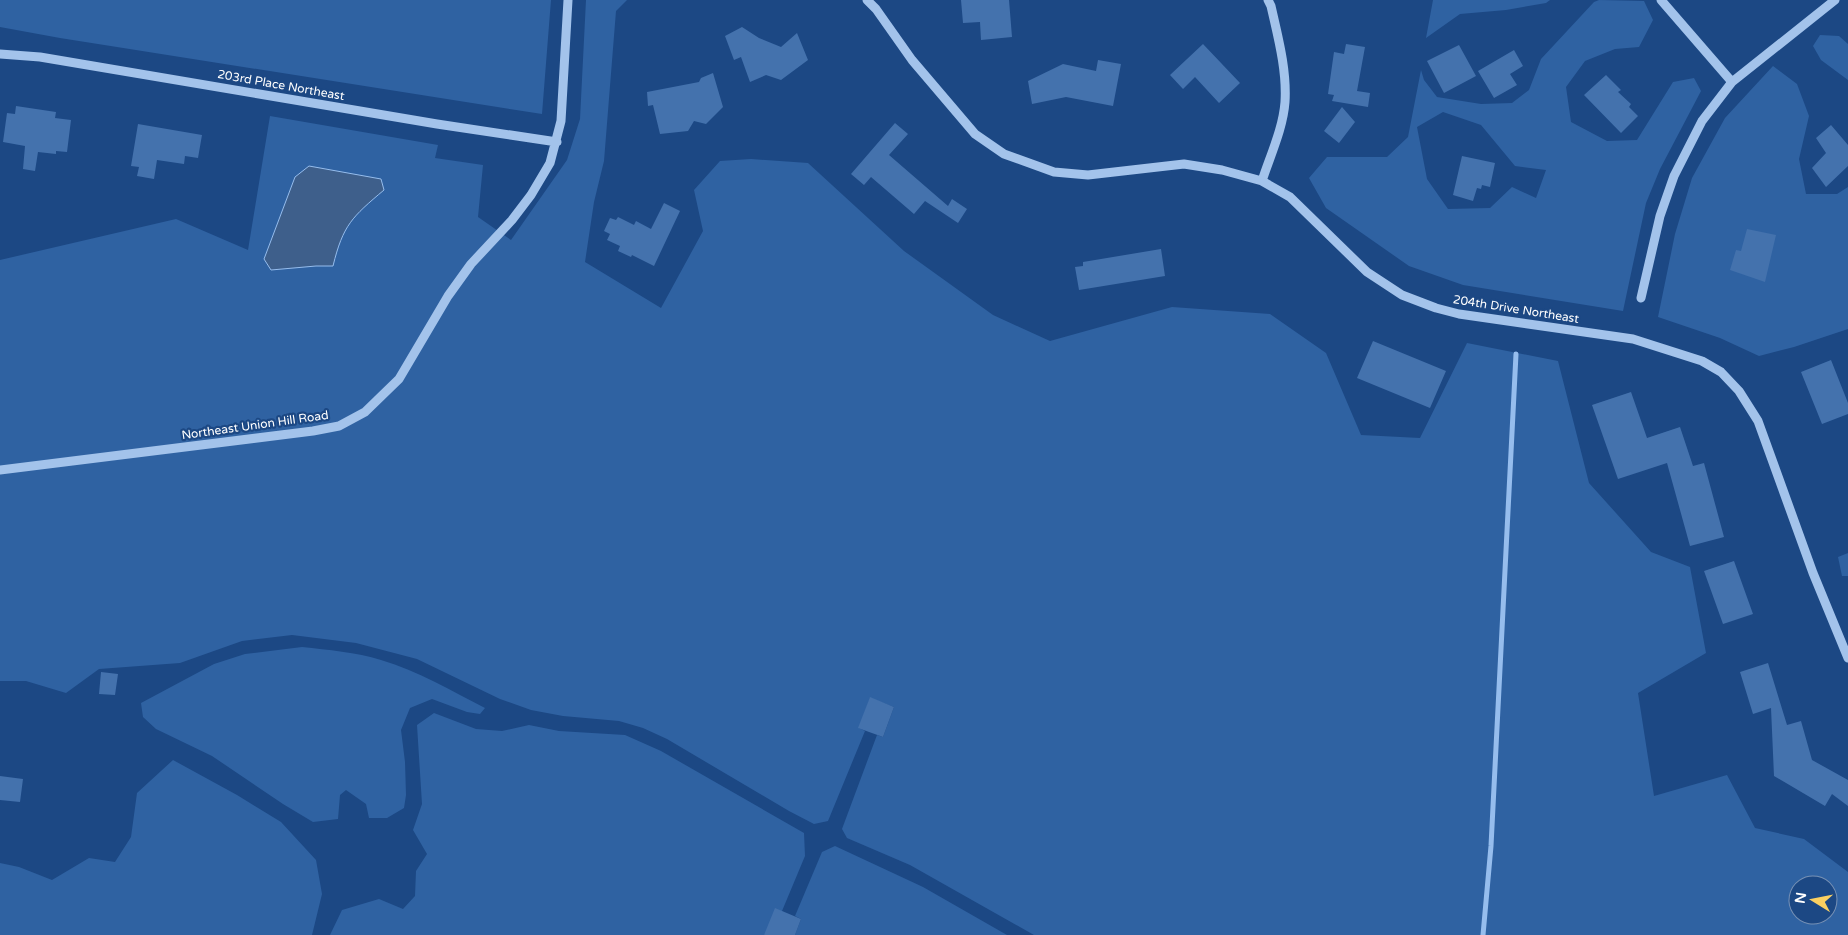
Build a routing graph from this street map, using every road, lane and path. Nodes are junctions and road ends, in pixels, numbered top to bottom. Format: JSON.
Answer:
{"nodes":[{"id":1,"x":568,"y":0,"type":"edge"},
{"id":2,"x":867,"y":0,"type":"edge"},
{"id":3,"x":1268,"y":0,"type":"edge"},
{"id":4,"x":1661,"y":0,"type":"edge"},
{"id":5,"x":1835,"y":0,"type":"edge"},
{"id":6,"x":0,"y":54,"type":"edge"},
{"id":7,"x":1732,"y":82,"type":"junction"},
{"id":8,"x":557,"y":142,"type":"junction"},
{"id":9,"x":1262,"y":181,"type":"junction"},
{"id":10,"x":1641,"y":298,"type":"dead end"},
{"id":11,"x":0,"y":470,"type":"edge"},
{"id":12,"x":1848,"y":658,"type":"edge"}],
"edges":[{"from":1,"to":8,"type":"street","name":"Northeast Union Hill Road"},
{"from":2,"to":9,"type":"street","name":"204th Drive Northeast"},
{"from":3,"to":9,"type":"street"},
{"from":4,"to":7,"type":"street"},
{"from":5,"to":7,"type":"street"},
{"from":6,"to":8,"type":"street","name":"203rd Place Northeast"},
{"from":7,"to":10,"type":"street"},
{"from":8,"to":11,"type":"street","name":"Northeast Union Hill Road"},
{"from":9,"to":12,"type":"street","name":"204th Drive Northeast"}]}
